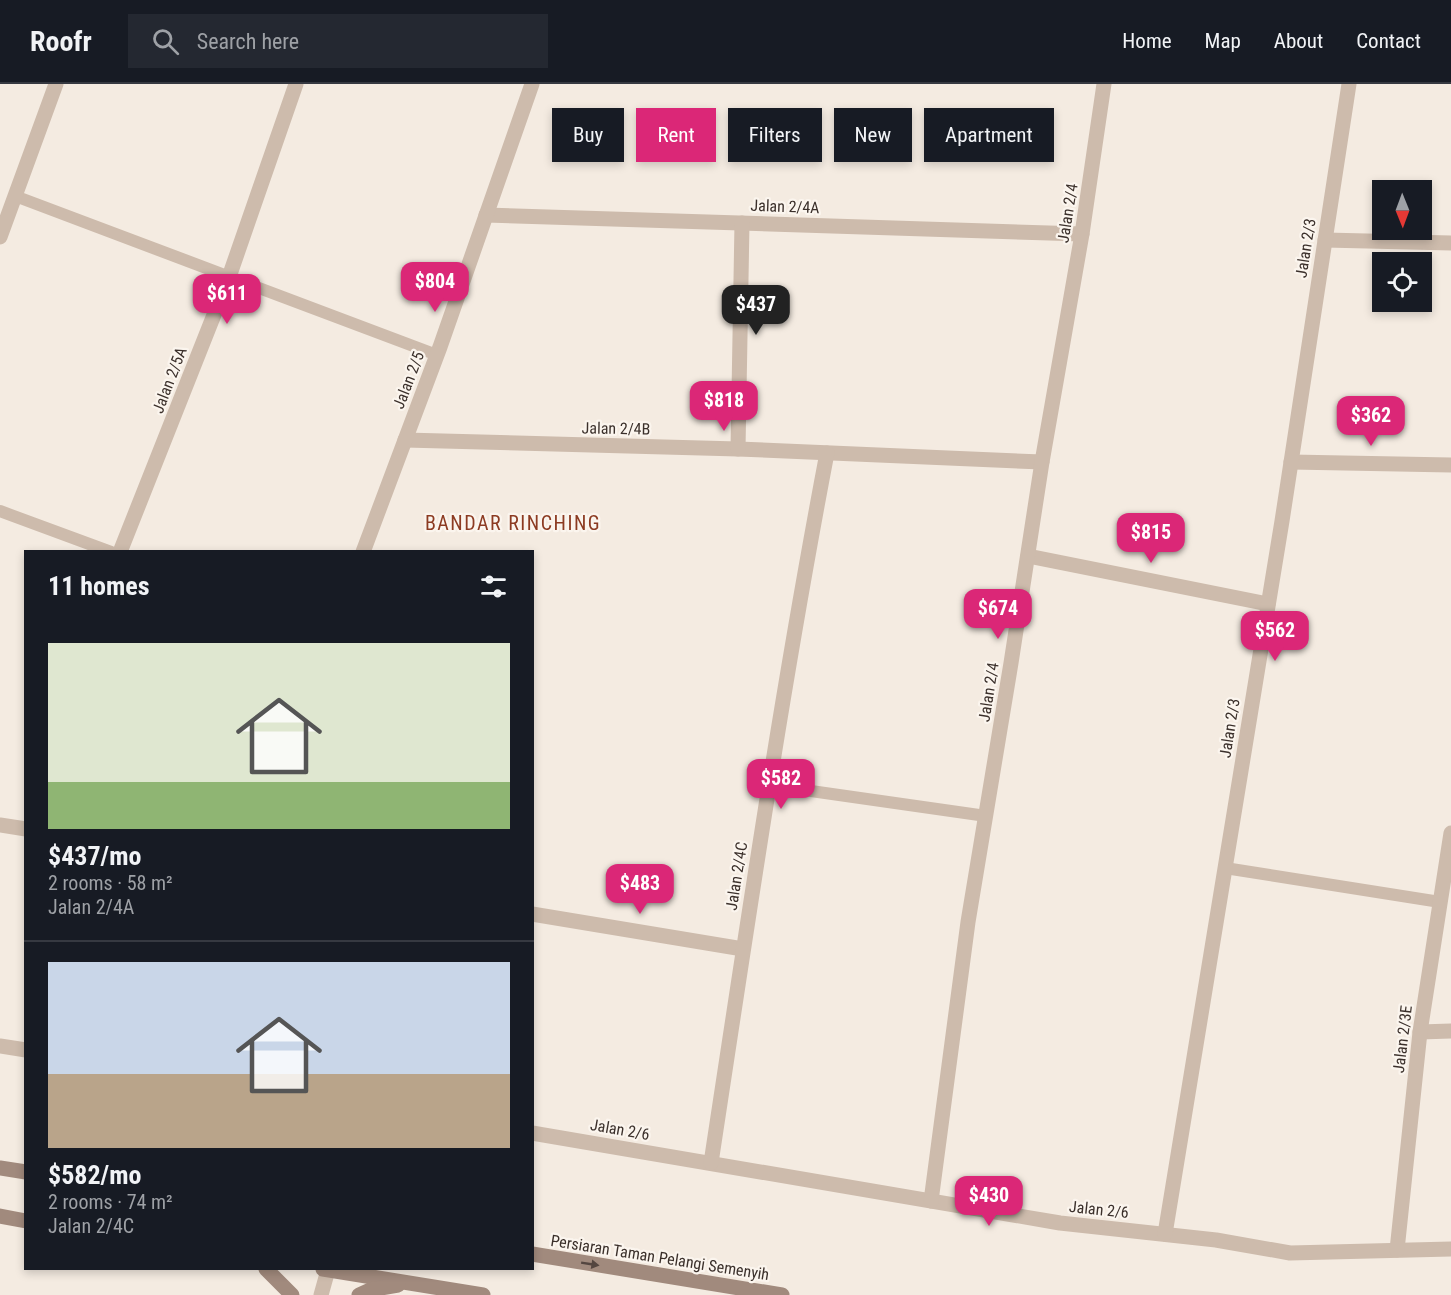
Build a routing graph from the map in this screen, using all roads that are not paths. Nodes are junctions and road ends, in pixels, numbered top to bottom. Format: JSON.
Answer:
{"nodes":[{"id":1,"x":56,"y":84,"type":"edge"},
{"id":2,"x":296,"y":84,"type":"edge"},
{"id":3,"x":532,"y":84,"type":"edge"},
{"id":4,"x":1104,"y":84,"type":"edge"},
{"id":5,"x":1348,"y":84,"type":"edge"},
{"id":6,"x":15,"y":196,"type":"junction"},
{"id":7,"x":486,"y":215,"type":"junction"},
{"id":8,"x":742,"y":223,"type":"junction"},
{"id":9,"x":1082,"y":234,"type":"junction"},
{"id":10,"x":0,"y":237,"type":"edge"},
{"id":11,"x":1325,"y":240,"type":"junction"},
{"id":12,"x":1451,"y":243,"type":"edge"},
{"id":13,"x":229,"y":277,"type":"junction"},
{"id":14,"x":437,"y":355,"type":"junction"},
{"id":15,"x":405,"y":440,"type":"junction"},
{"id":16,"x":738,"y":449,"type":"junction"},
{"id":17,"x":827,"y":453,"type":"junction"},
{"id":18,"x":1042,"y":462,"type":"junction"},
{"id":19,"x":1291,"y":462,"type":"junction"},
{"id":20,"x":1451,"y":465,"type":"edge"},
{"id":21,"x":0,"y":511,"type":"edge"},
{"id":22,"x":106,"y":550,"type":"edge"},
{"id":23,"x":121,"y":550,"type":"edge"},
{"id":24,"x":364,"y":550,"type":"edge"},
{"id":25,"x":1028,"y":556,"type":"junction"},
{"id":26,"x":1268,"y":604,"type":"junction"},
{"id":27,"x":768,"y":786,"type":"junction"},
{"id":28,"x":986,"y":816,"type":"junction"},
{"id":29,"x":0,"y":825,"type":"edge"},
{"id":30,"x":24,"y":830,"type":"edge"},
{"id":31,"x":1451,"y":833,"type":"edge"},
{"id":32,"x":1225,"y":868,"type":"junction"},
{"id":33,"x":1440,"y":902,"type":"junction"},
{"id":34,"x":534,"y":914,"type":"edge"},
{"id":35,"x":743,"y":949,"type":"junction"},
{"id":36,"x":1451,"y":1031,"type":"edge"},
{"id":37,"x":1420,"y":1032,"type":"junction"},
{"id":38,"x":0,"y":1046,"type":"edge"},
{"id":39,"x":24,"y":1050,"type":"edge"},
{"id":40,"x":534,"y":1133,"type":"edge"},
{"id":41,"x":711,"y":1163,"type":"junction"},
{"id":42,"x":0,"y":1168,"type":"edge"},
{"id":43,"x":24,"y":1172,"type":"edge"},
{"id":44,"x":931,"y":1201,"type":"junction"},
{"id":45,"x":0,"y":1216,"type":"edge"},
{"id":46,"x":24,"y":1221,"type":"edge"},
{"id":47,"x":1165,"y":1234,"type":"junction"},
{"id":48,"x":1451,"y":1249,"type":"edge"},
{"id":49,"x":1397,"y":1250,"type":"junction"},
{"id":50,"x":534,"y":1254,"type":"edge"},
{"id":51,"x":267,"y":1270,"type":"edge"},
{"id":52,"x":327,"y":1270,"type":"edge"},
{"id":53,"x":333,"y":1270,"type":"edge"},
{"id":54,"x":410,"y":1283,"type":"junction"},
{"id":55,"x":292,"y":1295,"type":"edge"},
{"id":56,"x":321,"y":1295,"type":"edge"},
{"id":57,"x":359,"y":1295,"type":"edge"},
{"id":58,"x":483,"y":1295,"type":"edge"},
{"id":59,"x":782,"y":1295,"type":"edge"}],
"edges":[{"from":1,"to":6,"type":"street"},
{"from":2,"to":13,"type":"street","name":"Jalan 2/5A"},
{"from":3,"to":7,"type":"street","name":"Jalan 2/5"},
{"from":4,"to":9,"type":"street","name":"Jalan 2/4"},
{"from":5,"to":11,"type":"street","name":"Jalan 2/3"},
{"from":6,"to":10,"type":"street"},
{"from":6,"to":13,"type":"lane"},
{"from":7,"to":8,"type":"street","name":"Jalan 2/4A"},
{"from":7,"to":14,"type":"street","name":"Jalan 2/5"},
{"from":8,"to":9,"type":"street","name":"Jalan 2/4A"},
{"from":8,"to":16,"type":"street"},
{"from":9,"to":18,"type":"street","name":"Jalan 2/4"},
{"from":11,"to":12,"type":"street"},
{"from":11,"to":19,"type":"street","name":"Jalan 2/3"},
{"from":13,"to":14,"type":"lane"},
{"from":13,"to":23,"type":"street","name":"Jalan 2/5A"},
{"from":14,"to":15,"type":"street","name":"Jalan 2/5"},
{"from":15,"to":16,"type":"street","name":"Jalan 2/4B"},
{"from":15,"to":24,"type":"street","name":"Jalan 2/5"},
{"from":16,"to":17,"type":"street","name":"Jalan 2/4B"},
{"from":17,"to":18,"type":"street","name":"Jalan 2/4B"},
{"from":17,"to":27,"type":"street","name":"Jalan 2/4C"},
{"from":18,"to":25,"type":"street","name":"Jalan 2/4"},
{"from":19,"to":20,"type":"street"},
{"from":19,"to":26,"type":"street","name":"Jalan 2/3"},
{"from":21,"to":22,"type":"lane"},
{"from":25,"to":26,"type":"street"},
{"from":25,"to":28,"type":"street","name":"Jalan 2/4"},
{"from":26,"to":32,"type":"street","name":"Jalan 2/3"},
{"from":27,"to":28,"type":"lane"},
{"from":27,"to":35,"type":"street","name":"Jalan 2/4C"},
{"from":28,"to":44,"type":"street","name":"Jalan 2/4"},
{"from":29,"to":30,"type":"street"},
{"from":31,"to":33,"type":"street","name":"Jalan 2/3E"},
{"from":32,"to":33,"type":"lane"},
{"from":32,"to":47,"type":"street","name":"Jalan 2/3"},
{"from":33,"to":37,"type":"street","name":"Jalan 2/3E"},
{"from":34,"to":35,"type":"street"},
{"from":35,"to":41,"type":"street","name":"Jalan 2/4C"},
{"from":36,"to":37,"type":"street"},
{"from":37,"to":49,"type":"street","name":"Jalan 2/3E"},
{"from":38,"to":39,"type":"street"},
{"from":40,"to":41,"type":"street","name":"Jalan 2/6"},
{"from":41,"to":44,"type":"street","name":"Jalan 2/6"},
{"from":42,"to":43,"type":"street"},
{"from":44,"to":47,"type":"street","name":"Jalan 2/6"},
{"from":45,"to":46,"type":"street"},
{"from":47,"to":49,"type":"street","name":"Jalan 2/6"},
{"from":48,"to":49,"type":"street","name":"Jalan 2/6"},
{"from":50,"to":59,"type":"street","name":"Persiaran Taman Pelangi Semenyih","one_way":true},
{"from":51,"to":55,"type":"street"},
{"from":52,"to":56,"type":"street"},
{"from":53,"to":54,"type":"street"},
{"from":54,"to":57,"type":"street"},
{"from":54,"to":58,"type":"street"}]}
